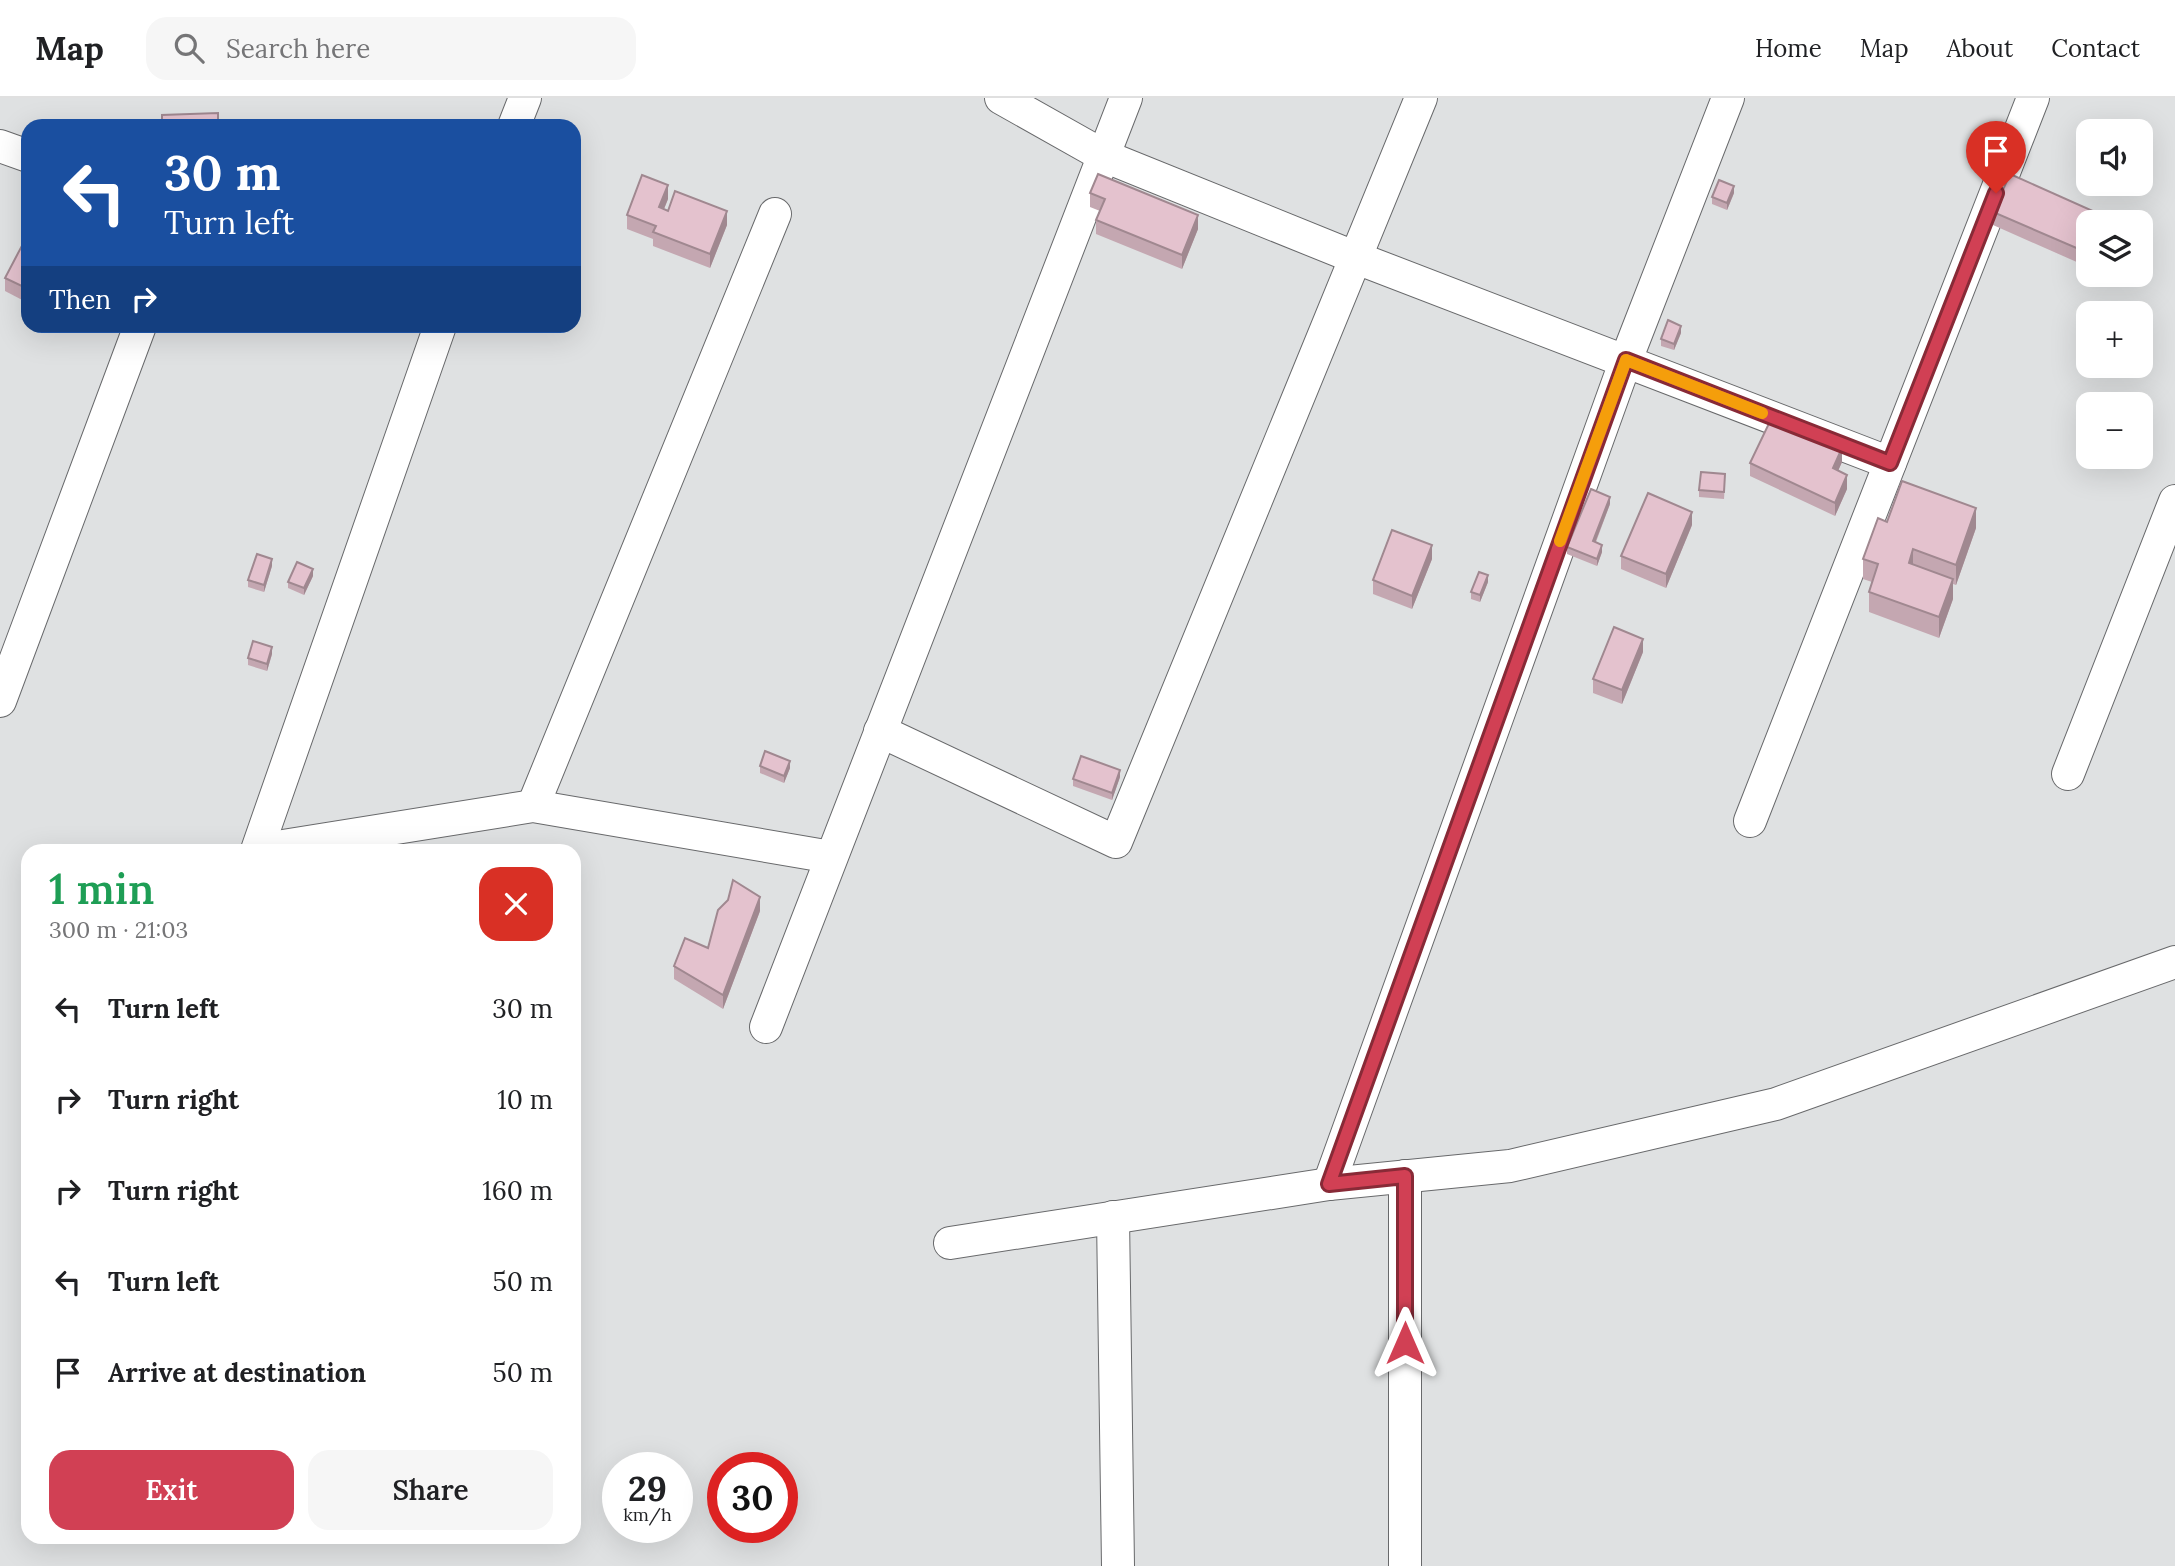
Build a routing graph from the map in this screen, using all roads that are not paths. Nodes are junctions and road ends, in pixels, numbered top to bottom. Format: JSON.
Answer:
{"nodes":[{"id":1,"x":525,"y":98,"type":"edge"},
{"id":2,"x":1000,"y":98,"type":"edge"},
{"id":3,"x":1126,"y":98,"type":"edge"},
{"id":4,"x":1420,"y":98,"type":"edge"},
{"id":5,"x":1728,"y":98,"type":"edge"},
{"id":6,"x":2033,"y":98,"type":"edge"},
{"id":7,"x":517,"y":119,"type":"edge"},
{"id":8,"x":0,"y":146,"type":"edge"},
{"id":9,"x":21,"y":154,"type":"edge"},
{"id":10,"x":1104,"y":156,"type":"junction"},
{"id":11,"x":775,"y":214,"type":"dead end"},
{"id":12,"x":1354,"y":257,"type":"junction"},
{"id":13,"x":137,"y":333,"type":"edge"},
{"id":14,"x":438,"y":333,"type":"edge"},
{"id":15,"x":1626,"y":360,"type":"junction"},
{"id":16,"x":1890,"y":463,"type":"junction"},
{"id":17,"x":2175,"y":501,"type":"edge"},
{"id":18,"x":0,"y":701,"type":"edge"},
{"id":19,"x":880,"y":731,"type":"junction"},
{"id":20,"x":2068,"y":774,"type":"dead end"},
{"id":21,"x":533,"y":806,"type":"junction"},
{"id":22,"x":1750,"y":821,"type":"dead end"},
{"id":23,"x":260,"y":844,"type":"edge"},
{"id":24,"x":296,"y":844,"type":"edge"},
{"id":25,"x":831,"y":857,"type":"junction"},
{"id":26,"x":2175,"y":962,"type":"edge"},
{"id":27,"x":766,"y":1027,"type":"dead end"},
{"id":28,"x":1405,"y":1176,"type":"junction"},
{"id":29,"x":1329,"y":1184,"type":"junction"},
{"id":30,"x":1113,"y":1217,"type":"junction"},
{"id":31,"x":950,"y":1243,"type":"dead end"},
{"id":32,"x":1118,"y":1566,"type":"edge"},
{"id":33,"x":1405,"y":1566,"type":"edge"}],
"edges":[{"from":1,"to":7,"type":"street"},
{"from":2,"to":10,"type":"street"},
{"from":3,"to":10,"type":"street"},
{"from":4,"to":12,"type":"street"},
{"from":5,"to":15,"type":"street"},
{"from":6,"to":16,"type":"street"},
{"from":8,"to":9,"type":"street"},
{"from":10,"to":12,"type":"street"},
{"from":10,"to":19,"type":"street"},
{"from":11,"to":21,"type":"street"},
{"from":12,"to":15,"type":"street"},
{"from":12,"to":19,"type":"street"},
{"from":13,"to":18,"type":"street"},
{"from":14,"to":23,"type":"street"},
{"from":15,"to":16,"type":"street"},
{"from":15,"to":29,"type":"street"},
{"from":16,"to":22,"type":"street"},
{"from":17,"to":20,"type":"street"},
{"from":19,"to":25,"type":"street"},
{"from":21,"to":24,"type":"street"},
{"from":21,"to":25,"type":"street"},
{"from":25,"to":27,"type":"street"},
{"from":26,"to":28,"type":"street"},
{"from":28,"to":29,"type":"street"},
{"from":28,"to":33,"type":"street"},
{"from":29,"to":30,"type":"street"},
{"from":30,"to":31,"type":"street"},
{"from":30,"to":32,"type":"street"}]}
